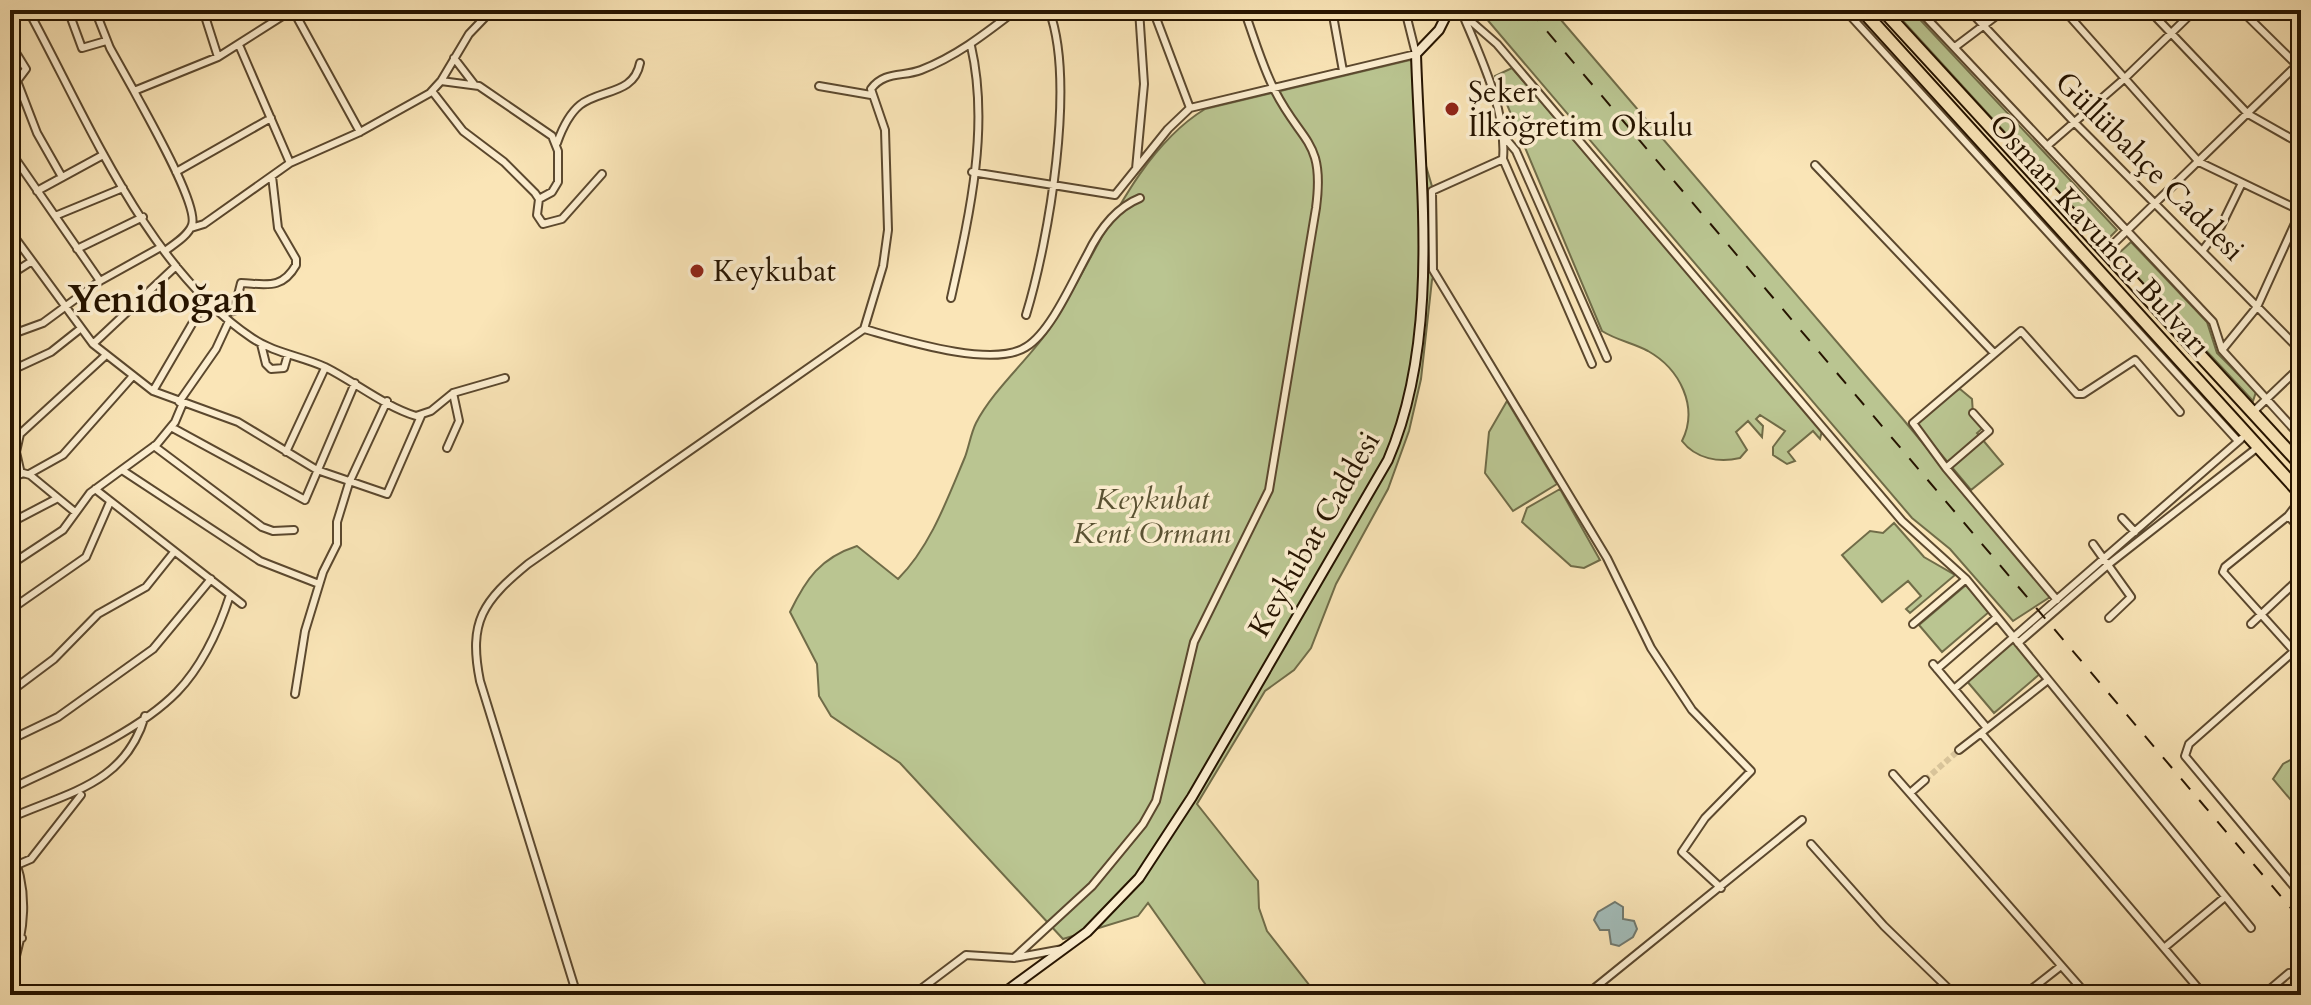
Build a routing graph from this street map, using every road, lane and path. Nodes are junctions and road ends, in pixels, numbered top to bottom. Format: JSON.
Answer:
{"nodes":[{"id":1,"x":28,"y":10,"type":"edge"},
{"id":2,"x":68,"y":10,"type":"edge"},
{"id":3,"x":95,"y":10,"type":"edge"},
{"id":4,"x":203,"y":10,"type":"edge"},
{"id":5,"x":292,"y":10,"type":"edge"},
{"id":6,"x":492,"y":10,"type":"edge"},
{"id":7,"x":1016,"y":10,"type":"edge"},
{"id":8,"x":1049,"y":10,"type":"edge"},
{"id":9,"x":1139,"y":10,"type":"edge"},
{"id":10,"x":1244,"y":10,"type":"edge"},
{"id":11,"x":1332,"y":10,"type":"edge"},
{"id":12,"x":1405,"y":10,"type":"edge"},
{"id":13,"x":1449,"y":10,"type":"edge"},
{"id":14,"x":1845,"y":10,"type":"edge"},
{"id":15,"x":1862,"y":10,"type":"edge"},
{"id":16,"x":1883,"y":10,"type":"edge"},
{"id":17,"x":1919,"y":10,"type":"edge"},
{"id":18,"x":1969,"y":10,"type":"edge"},
{"id":19,"x":2004,"y":10,"type":"edge"},
{"id":20,"x":2064,"y":10,"type":"edge"},
{"id":21,"x":2149,"y":10,"type":"edge"},
{"id":22,"x":2195,"y":10,"type":"edge"},
{"id":23,"x":2241,"y":10,"type":"edge"},
{"id":24,"x":1157,"y":11,"type":"edge"},
{"id":25,"x":1460,"y":11,"type":"edge"},
{"id":26,"x":1986,"y":27,"type":"junction"},
{"id":27,"x":2171,"y":33,"type":"junction"},
{"id":28,"x":106,"y":41,"type":"junction"},
{"id":29,"x":10,"y":43,"type":"edge"},
{"id":30,"x":239,"y":45,"type":"junction"},
{"id":31,"x":971,"y":46,"type":"junction"},
{"id":32,"x":1955,"y":47,"type":"junction"},
{"id":33,"x":1416,"y":54,"type":"junction"},
{"id":34,"x":218,"y":57,"type":"junction"},
{"id":35,"x":454,"y":58,"type":"junction"},
{"id":36,"x":640,"y":63,"type":"dead end"},
{"id":37,"x":2299,"y":66,"type":"edge"},
{"id":38,"x":1343,"y":71,"type":"junction"},
{"id":39,"x":2124,"y":79,"type":"junction"},
{"id":40,"x":441,"y":81,"type":"junction"},
{"id":41,"x":474,"y":84,"type":"junction"},
{"id":42,"x":819,"y":86,"type":"dead end"},
{"id":43,"x":1273,"y":88,"type":"junction"},
{"id":44,"x":134,"y":91,"type":"junction"},
{"id":45,"x":432,"y":91,"type":"junction"},
{"id":46,"x":871,"y":95,"type":"junction"},
{"id":47,"x":1190,"y":108,"type":"junction"},
{"id":48,"x":2248,"y":114,"type":"junction"},
{"id":49,"x":271,"y":118,"type":"junction"},
{"id":50,"x":2075,"y":123,"type":"junction"},
{"id":51,"x":360,"y":132,"type":"junction"},
{"id":52,"x":1505,"y":138,"type":"junction"},
{"id":53,"x":557,"y":143,"type":"junction"},
{"id":54,"x":2301,"y":144,"type":"edge"},
{"id":55,"x":2047,"y":146,"type":"junction"},
{"id":56,"x":10,"y":151,"type":"edge"},
{"id":57,"x":103,"y":155,"type":"junction"},
{"id":58,"x":1503,"y":159,"type":"junction"},
{"id":59,"x":2199,"y":162,"type":"junction"},
{"id":60,"x":290,"y":163,"type":"junction"},
{"id":61,"x":1815,"y":165,"type":"dead end"},
{"id":62,"x":176,"y":172,"type":"junction"},
{"id":63,"x":972,"y":172,"type":"junction"},
{"id":64,"x":1136,"y":172,"type":"junction"},
{"id":65,"x":602,"y":174,"type":"dead end"},
{"id":66,"x":272,"y":176,"type":"junction"},
{"id":67,"x":62,"y":177,"type":"junction"},
{"id":68,"x":1051,"y":183,"type":"junction"},
{"id":69,"x":2242,"y":183,"type":"junction"},
{"id":70,"x":123,"y":188,"type":"junction"},
{"id":71,"x":37,"y":191,"type":"junction"},
{"id":72,"x":1432,"y":191,"type":"junction"},
{"id":73,"x":1421,"y":197,"type":"junction"},
{"id":74,"x":1140,"y":198,"type":"dead end"},
{"id":75,"x":539,"y":199,"type":"junction"},
{"id":76,"x":2157,"y":204,"type":"junction"},
{"id":77,"x":2301,"y":211,"type":"edge"},
{"id":78,"x":55,"y":216,"type":"junction"},
{"id":79,"x":143,"y":217,"type":"junction"},
{"id":80,"x":191,"y":228,"type":"junction"},
{"id":81,"x":10,"y":231,"type":"edge"},
{"id":82,"x":2128,"y":231,"type":"junction"},
{"id":83,"x":77,"y":249,"type":"junction"},
{"id":84,"x":163,"y":249,"type":"junction"},
{"id":85,"x":2203,"y":250,"type":"junction"},
{"id":86,"x":2104,"y":252,"type":"junction"},
{"id":87,"x":32,"y":261,"type":"junction"},
{"id":88,"x":176,"y":266,"type":"junction"},
{"id":89,"x":10,"y":275,"type":"edge"},
{"id":90,"x":100,"y":281,"type":"junction"},
{"id":91,"x":951,"y":298,"type":"dead end"},
{"id":92,"x":206,"y":300,"type":"junction"},
{"id":93,"x":64,"y":307,"type":"junction"},
{"id":94,"x":2257,"y":307,"type":"junction"},
{"id":95,"x":220,"y":313,"type":"junction"},
{"id":96,"x":1026,"y":315,"type":"dead end"},
{"id":97,"x":229,"y":321,"type":"junction"},
{"id":98,"x":80,"y":329,"type":"junction"},
{"id":99,"x":864,"y":329,"type":"junction"},
{"id":100,"x":10,"y":335,"type":"edge"},
{"id":101,"x":93,"y":344,"type":"junction"},
{"id":102,"x":261,"y":344,"type":"junction"},
{"id":103,"x":2222,"y":350,"type":"junction"},
{"id":104,"x":2301,"y":351,"type":"edge"},
{"id":105,"x":1994,"y":353,"type":"junction"},
{"id":106,"x":288,"y":354,"type":"junction"},
{"id":107,"x":105,"y":356,"type":"junction"},
{"id":108,"x":1607,"y":358,"type":"dead end"},
{"id":109,"x":1592,"y":364,"type":"dead end"},
{"id":110,"x":2301,"y":366,"type":"edge"},
{"id":111,"x":325,"y":368,"type":"junction"},
{"id":112,"x":10,"y":371,"type":"edge"},
{"id":113,"x":132,"y":377,"type":"junction"},
{"id":114,"x":505,"y":378,"type":"dead end"},
{"id":115,"x":355,"y":383,"type":"junction"},
{"id":116,"x":153,"y":391,"type":"junction"},
{"id":117,"x":453,"y":393,"type":"junction"},
{"id":118,"x":2266,"y":399,"type":"junction"},
{"id":119,"x":387,"y":401,"type":"junction"},
{"id":120,"x":181,"y":403,"type":"junction"},
{"id":121,"x":2180,"y":412,"type":"dead end"},
{"id":122,"x":2253,"y":412,"type":"junction"},
{"id":123,"x":1973,"y":413,"type":"dead end"},
{"id":124,"x":421,"y":416,"type":"junction"},
{"id":125,"x":171,"y":427,"type":"junction"},
{"id":126,"x":2301,"y":437,"type":"edge"},
{"id":127,"x":2242,"y":438,"type":"junction"},
{"id":128,"x":154,"y":446,"type":"junction"},
{"id":129,"x":2258,"y":447,"type":"junction"},
{"id":130,"x":447,"y":448,"type":"dead end"},
{"id":131,"x":286,"y":452,"type":"junction"},
{"id":132,"x":2301,"y":465,"type":"edge"},
{"id":133,"x":1946,"y":468,"type":"junction"},
{"id":134,"x":122,"y":470,"type":"junction"},
{"id":135,"x":317,"y":470,"type":"junction"},
{"id":136,"x":25,"y":474,"type":"junction"},
{"id":137,"x":10,"y":479,"type":"edge"},
{"id":138,"x":349,"y":483,"type":"junction"},
{"id":139,"x":95,"y":489,"type":"junction"},
{"id":140,"x":2301,"y":496,"type":"edge"},
{"id":141,"x":56,"y":499,"type":"junction"},
{"id":142,"x":110,"y":502,"type":"junction"},
{"id":143,"x":75,"y":512,"type":"junction"},
{"id":144,"x":2288,"y":516,"type":"junction"},
{"id":145,"x":2122,"y":518,"type":"dead end"},
{"id":146,"x":10,"y":523,"type":"edge"},
{"id":147,"x":2301,"y":529,"type":"edge"},
{"id":148,"x":294,"y":530,"type":"dead end"},
{"id":149,"x":2135,"y":532,"type":"junction"},
{"id":150,"x":2093,"y":544,"type":"dead end"},
{"id":151,"x":174,"y":552,"type":"junction"},
{"id":152,"x":2107,"y":561,"type":"junction"},
{"id":153,"x":10,"y":565,"type":"edge"},
{"id":154,"x":2301,"y":577,"type":"edge"},
{"id":155,"x":211,"y":579,"type":"junction"},
{"id":156,"x":1966,"y":579,"type":"junction"},
{"id":157,"x":319,"y":584,"type":"junction"},
{"id":158,"x":230,"y":595,"type":"junction"},
{"id":159,"x":2057,"y":600,"type":"junction"},
{"id":160,"x":242,"y":604,"type":"dead end"},
{"id":161,"x":10,"y":610,"type":"edge"},
{"id":162,"x":2261,"y":615,"type":"junction"},
{"id":163,"x":1997,"y":617,"type":"junction"},
{"id":164,"x":2109,"y":618,"type":"dead end"},
{"id":165,"x":1913,"y":624,"type":"dead end"},
{"id":166,"x":2251,"y":624,"type":"dead end"},
{"id":167,"x":2016,"y":640,"type":"junction"},
{"id":168,"x":2301,"y":645,"type":"edge"},
{"id":169,"x":2294,"y":651,"type":"junction"},
{"id":170,"x":2048,"y":680,"type":"junction"},
{"id":171,"x":1954,"y":689,"type":"junction"},
{"id":172,"x":10,"y":692,"type":"edge"},
{"id":173,"x":295,"y":694,"type":"dead end"},
{"id":174,"x":145,"y":716,"type":"junction"},
{"id":175,"x":1984,"y":730,"type":"junction"},
{"id":176,"x":10,"y":740,"type":"edge"},
{"id":177,"x":1959,"y":750,"type":"tunnel mouth"},
{"id":178,"x":1893,"y":774,"type":"dead end"},
{"id":179,"x":1925,"y":780,"type":"tunnel mouth"},
{"id":180,"x":10,"y":789,"type":"edge"},
{"id":181,"x":1910,"y":793,"type":"junction"},
{"id":182,"x":81,"y":795,"type":"dead end"},
{"id":183,"x":10,"y":818,"type":"edge"},
{"id":184,"x":1802,"y":820,"type":"dead end"},
{"id":185,"x":1811,"y":844,"type":"dead end"},
{"id":186,"x":10,"y":847,"type":"edge"},
{"id":187,"x":19,"y":866,"type":"junction"},
{"id":188,"x":10,"y":868,"type":"edge"},
{"id":189,"x":1721,"y":888,"type":"junction"},
{"id":190,"x":2301,"y":895,"type":"edge"},
{"id":191,"x":2225,"y":897,"type":"junction"},
{"id":192,"x":2251,"y":928,"type":"dead end"},
{"id":193,"x":22,"y":938,"type":"junction"},
{"id":194,"x":10,"y":939,"type":"edge"},
{"id":195,"x":2164,"y":948,"type":"junction"},
{"id":196,"x":1064,"y":949,"type":"junction"},
{"id":197,"x":1014,"y":958,"type":"junction"},
{"id":198,"x":2061,"y":966,"type":"junction"},
{"id":199,"x":2289,"y":973,"type":"dead end"},
{"id":200,"x":10,"y":976,"type":"edge"},
{"id":201,"x":577,"y":995,"type":"edge"},
{"id":202,"x":913,"y":995,"type":"edge"},
{"id":203,"x":1001,"y":995,"type":"edge"},
{"id":204,"x":1586,"y":995,"type":"edge"},
{"id":205,"x":1955,"y":995,"type":"edge"},
{"id":206,"x":2024,"y":995,"type":"edge"},
{"id":207,"x":2087,"y":995,"type":"edge"},
{"id":208,"x":2204,"y":995,"type":"edge"},
{"id":209,"x":2263,"y":995,"type":"edge"}],
"edges":[{"from":1,"to":57,"type":"street"},
{"from":2,"to":28,"type":"street"},
{"from":3,"to":28,"type":"street"},
{"from":4,"to":34,"type":"street"},
{"from":5,"to":30,"type":"street"},
{"from":5,"to":51,"type":"street"},
{"from":6,"to":35,"type":"street"},
{"from":7,"to":31,"type":"street"},
{"from":8,"to":68,"type":"street"},
{"from":9,"to":64,"type":"street"},
{"from":10,"to":43,"type":"street"},
{"from":11,"to":38,"type":"street"},
{"from":12,"to":33,"type":"street"},
{"from":13,"to":33,"type":"street"},
{"from":14,"to":127,"type":"street"},
{"from":15,"to":127,"type":"highway","name":"Osman Kavuncu Bulvarı"},
{"from":16,"to":86,"type":"highway","name":"Osman Kavuncu Bulvarı"},
{"from":17,"to":32,"type":"street"},
{"from":18,"to":26,"type":"street","name":"Güllübahçe Caddesi"},
{"from":19,"to":26,"type":"street"},
{"from":20,"to":39,"type":"street"},
{"from":21,"to":27,"type":"street"},
{"from":22,"to":27,"type":"street"},
{"from":23,"to":37,"type":"street"},
{"from":24,"to":47,"type":"street"},
{"from":25,"to":52,"type":"street"},
{"from":25,"to":156,"type":"street"},
{"from":26,"to":32,"type":"street"},
{"from":26,"to":50,"type":"street","name":"Güllübahçe Caddesi"},
{"from":27,"to":39,"type":"street"},
{"from":27,"to":48,"type":"street"},
{"from":28,"to":44,"type":"street"},
{"from":29,"to":67,"type":"street"},
{"from":30,"to":34,"type":"street"},
{"from":30,"to":49,"type":"street"},
{"from":31,"to":46,"type":"street"},
{"from":31,"to":63,"type":"street"},
{"from":32,"to":55,"type":"street"},
{"from":33,"to":38,"type":"street"},
{"from":33,"to":73,"type":"street","name":"Keykubat Caddesi"},
{"from":34,"to":44,"type":"street"},
{"from":35,"to":40,"type":"street"},
{"from":35,"to":41,"type":"street"},
{"from":36,"to":53,"type":"street"},
{"from":37,"to":48,"type":"street"},
{"from":38,"to":43,"type":"street"},
{"from":39,"to":50,"type":"street"},
{"from":39,"to":59,"type":"street"},
{"from":40,"to":41,"type":"street"},
{"from":40,"to":45,"type":"street"},
{"from":41,"to":53,"type":"street"},
{"from":42,"to":46,"type":"street"},
{"from":43,"to":47,"type":"street"},
{"from":43,"to":197,"type":"street"},
{"from":44,"to":62,"type":"street"},
{"from":45,"to":51,"type":"street"},
{"from":45,"to":75,"type":"street"},
{"from":46,"to":99,"type":"street"},
{"from":47,"to":64,"type":"street"},
{"from":48,"to":54,"type":"street"},
{"from":48,"to":59,"type":"street"},
{"from":49,"to":60,"type":"street"},
{"from":49,"to":62,"type":"street"},
{"from":50,"to":55,"type":"street"},
{"from":50,"to":76,"type":"street","name":"Güllübahçe Caddesi"},
{"from":51,"to":60,"type":"street"},
{"from":52,"to":58,"type":"street"},
{"from":52,"to":108,"type":"street"},
{"from":53,"to":75,"type":"street"},
{"from":55,"to":82,"type":"street"},
{"from":56,"to":71,"type":"street"},
{"from":57,"to":67,"type":"street"},
{"from":57,"to":70,"type":"street"},
{"from":58,"to":72,"type":"street"},
{"from":58,"to":109,"type":"street"},
{"from":59,"to":69,"type":"street"},
{"from":59,"to":76,"type":"street"},
{"from":60,"to":66,"type":"street"},
{"from":61,"to":105,"type":"street"},
{"from":62,"to":80,"type":"street"},
{"from":63,"to":68,"type":"street"},
{"from":63,"to":91,"type":"street"},
{"from":64,"to":68,"type":"street"},
{"from":65,"to":75,"type":"street"},
{"from":66,"to":80,"type":"street"},
{"from":66,"to":95,"type":"street"},
{"from":67,"to":71,"type":"street"},
{"from":68,"to":96,"type":"street"},
{"from":69,"to":77,"type":"street"},
{"from":69,"to":85,"type":"street"},
{"from":70,"to":78,"type":"street"},
{"from":70,"to":79,"type":"street"},
{"from":71,"to":78,"type":"street"},
{"from":72,"to":73,"type":"street"},
{"from":72,"to":189,"type":"street"},
{"from":73,"to":196,"type":"street","name":"Keykubat Caddesi"},
{"from":74,"to":99,"type":"street"},
{"from":76,"to":82,"type":"street"},
{"from":76,"to":85,"type":"street","name":"Güllübahçe Caddesi"},
{"from":77,"to":94,"type":"street"},
{"from":78,"to":83,"type":"street"},
{"from":79,"to":83,"type":"street"},
{"from":79,"to":84,"type":"street"},
{"from":80,"to":84,"type":"street"},
{"from":81,"to":87,"type":"street"},
{"from":82,"to":86,"type":"street"},
{"from":82,"to":103,"type":"street"},
{"from":83,"to":90,"type":"street"},
{"from":84,"to":88,"type":"street"},
{"from":84,"to":90,"type":"street"},
{"from":85,"to":94,"type":"street","name":"Güllübahçe Caddesi"},
{"from":86,"to":122,"type":"highway","name":"Osman Kavuncu Bulvarı"},
{"from":87,"to":89,"type":"street"},
{"from":87,"to":93,"type":"street"},
{"from":88,"to":92,"type":"street"},
{"from":88,"to":101,"type":"street"},
{"from":90,"to":93,"type":"street"},
{"from":92,"to":95,"type":"street"},
{"from":92,"to":116,"type":"street"},
{"from":93,"to":98,"type":"street"},
{"from":93,"to":100,"type":"street"},
{"from":94,"to":103,"type":"street"},
{"from":94,"to":104,"type":"street","name":"Güllübahçe Caddesi"},
{"from":95,"to":97,"type":"street"},
{"from":97,"to":102,"type":"street"},
{"from":97,"to":120,"type":"street"},
{"from":98,"to":101,"type":"street"},
{"from":98,"to":112,"type":"street"},
{"from":99,"to":201,"type":"street"},
{"from":101,"to":107,"type":"street"},
{"from":102,"to":106,"type":"street"},
{"from":102,"to":106,"type":"street"},
{"from":103,"to":118,"type":"street"},
{"from":105,"to":121,"type":"street"},
{"from":105,"to":133,"type":"street"},
{"from":106,"to":111,"type":"street"},
{"from":107,"to":113,"type":"street"},
{"from":107,"to":136,"type":"street"},
{"from":110,"to":118,"type":"street"},
{"from":111,"to":115,"type":"street"},
{"from":111,"to":131,"type":"street"},
{"from":113,"to":116,"type":"street"},
{"from":113,"to":136,"type":"street"},
{"from":114,"to":117,"type":"street"},
{"from":115,"to":119,"type":"street"},
{"from":115,"to":135,"type":"street"},
{"from":116,"to":120,"type":"street"},
{"from":117,"to":124,"type":"street"},
{"from":117,"to":130,"type":"street"},
{"from":118,"to":122,"type":"street"},
{"from":118,"to":126,"type":"street"},
{"from":119,"to":124,"type":"street"},
{"from":119,"to":138,"type":"street"},
{"from":120,"to":125,"type":"street"},
{"from":120,"to":131,"type":"street"},
{"from":122,"to":132,"type":"highway","name":"Osman Kavuncu Bulvarı"},
{"from":123,"to":133,"type":"street"},
{"from":124,"to":138,"type":"street"},
{"from":125,"to":128,"type":"street"},
{"from":125,"to":135,"type":"street"},
{"from":127,"to":129,"type":"highway","name":"Osman Kavuncu Bulvarı"},
{"from":127,"to":149,"type":"street"},
{"from":128,"to":134,"type":"street"},
{"from":128,"to":148,"type":"street"},
{"from":129,"to":140,"type":"highway","name":"Osman Kavuncu Bulvarı"},
{"from":129,"to":152,"type":"street"},
{"from":131,"to":135,"type":"street"},
{"from":133,"to":159,"type":"street"},
{"from":134,"to":139,"type":"street"},
{"from":134,"to":157,"type":"street"},
{"from":135,"to":138,"type":"street"},
{"from":136,"to":137,"type":"street"},
{"from":136,"to":141,"type":"street"},
{"from":138,"to":157,"type":"street"},
{"from":139,"to":142,"type":"street"},
{"from":139,"to":143,"type":"street"},
{"from":140,"to":144,"type":"street"},
{"from":141,"to":143,"type":"street"},
{"from":141,"to":146,"type":"street"},
{"from":142,"to":151,"type":"street"},
{"from":142,"to":161,"type":"street"},
{"from":143,"to":153,"type":"street"},
{"from":144,"to":147,"type":"street"},
{"from":144,"to":162,"type":"street"},
{"from":145,"to":149,"type":"street"},
{"from":149,"to":152,"type":"street"},
{"from":150,"to":152,"type":"street"},
{"from":151,"to":155,"type":"street"},
{"from":151,"to":172,"type":"street"},
{"from":152,"to":159,"type":"street"},
{"from":152,"to":164,"type":"street"},
{"from":152,"to":167,"type":"street"},
{"from":154,"to":162,"type":"street"},
{"from":155,"to":158,"type":"street"},
{"from":155,"to":176,"type":"street"},
{"from":156,"to":163,"type":"street"},
{"from":156,"to":165,"type":"street"},
{"from":157,"to":173,"type":"street"},
{"from":158,"to":160,"type":"street"},
{"from":158,"to":174,"type":"street"},
{"from":159,"to":167,"type":"street"},
{"from":162,"to":166,"type":"street"},
{"from":162,"to":169,"type":"street"},
{"from":163,"to":167,"type":"street"},
{"from":163,"to":171,"type":"street"},
{"from":167,"to":170,"type":"street"},
{"from":167,"to":171,"type":"street"},
{"from":168,"to":169,"type":"street"},
{"from":169,"to":190,"type":"street"},
{"from":170,"to":175,"type":"street"},
{"from":170,"to":191,"type":"street"},
{"from":171,"to":175,"type":"street"},
{"from":174,"to":180,"type":"street"},
{"from":174,"to":183,"type":"street"},
{"from":175,"to":177,"type":"street"},
{"from":175,"to":195,"type":"street"},
{"from":178,"to":181,"type":"street"},
{"from":179,"to":181,"type":"street"},
{"from":181,"to":198,"type":"street"},
{"from":182,"to":187,"type":"street"},
{"from":184,"to":189,"type":"street"},
{"from":185,"to":205,"type":"street"},
{"from":186,"to":187,"type":"street"},
{"from":187,"to":188,"type":"street"},
{"from":187,"to":193,"type":"street"},
{"from":189,"to":204,"type":"street"},
{"from":191,"to":192,"type":"street"},
{"from":191,"to":195,"type":"street"},
{"from":193,"to":194,"type":"street"},
{"from":193,"to":200,"type":"street"},
{"from":195,"to":208,"type":"street"},
{"from":196,"to":197,"type":"street"},
{"from":196,"to":203,"type":"street","name":"Keykubat Caddesi"},
{"from":197,"to":202,"type":"street"},
{"from":198,"to":206,"type":"street"},
{"from":198,"to":207,"type":"street"},
{"from":199,"to":209,"type":"street"}]}
